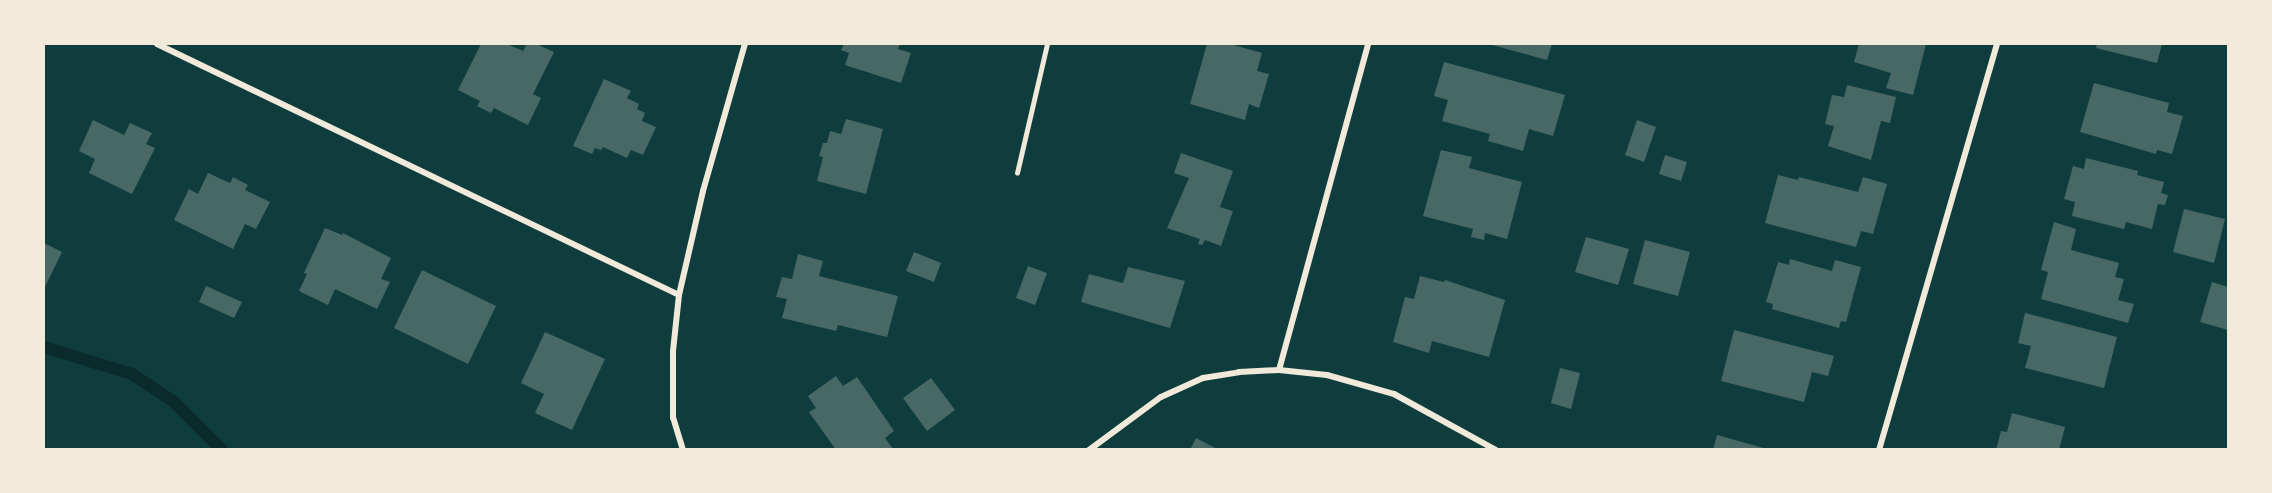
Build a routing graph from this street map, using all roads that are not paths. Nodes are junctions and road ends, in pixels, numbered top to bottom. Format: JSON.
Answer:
{"nodes":[{"id":1,"x":157,"y":44,"type":"edge"},
{"id":2,"x":745,"y":44,"type":"edge"},
{"id":3,"x":1047,"y":44,"type":"edge"},
{"id":4,"x":1368,"y":44,"type":"edge"},
{"id":5,"x":1997,"y":44,"type":"edge"},
{"id":6,"x":1017,"y":173,"type":"dead end"},
{"id":7,"x":680,"y":295,"type":"junction"},
{"id":8,"x":1279,"y":370,"type":"junction"},
{"id":9,"x":682,"y":450,"type":"edge"},
{"id":10,"x":1089,"y":450,"type":"edge"},
{"id":11,"x":1496,"y":450,"type":"edge"},
{"id":12,"x":1879,"y":450,"type":"edge"}],
"edges":[{"from":1,"to":7,"type":"street"},
{"from":2,"to":7,"type":"street"},
{"from":3,"to":6,"type":"lane"},
{"from":4,"to":8,"type":"street"},
{"from":5,"to":12,"type":"street"},
{"from":7,"to":9,"type":"street"},
{"from":8,"to":10,"type":"street"},
{"from":8,"to":11,"type":"street"}]}
